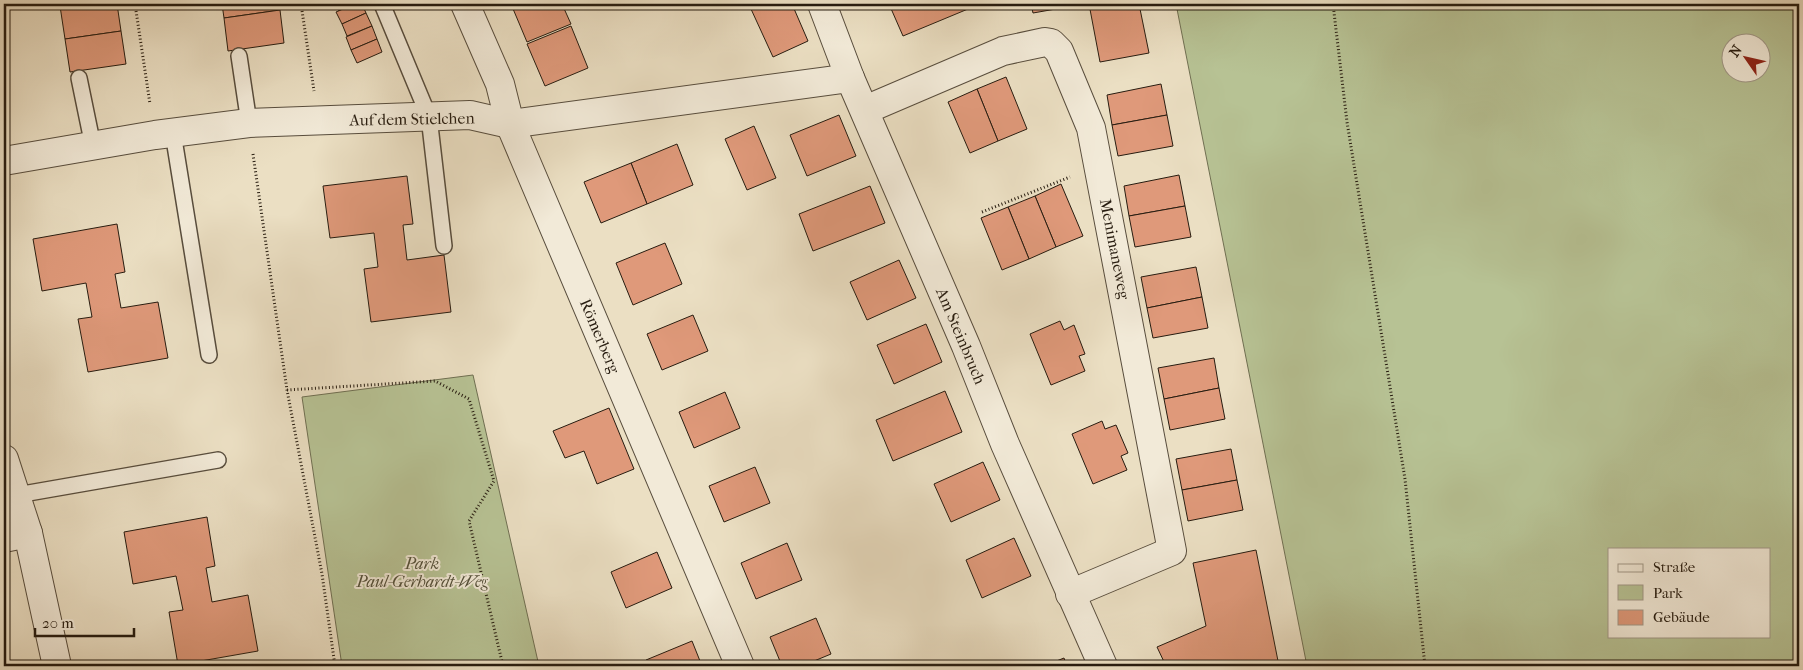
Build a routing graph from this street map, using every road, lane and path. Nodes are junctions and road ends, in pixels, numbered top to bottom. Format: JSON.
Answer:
{"nodes":[{"id":1,"x":135,"y":4,"type":"edge"},
{"id":2,"x":301,"y":4,"type":"edge"},
{"id":3,"x":382,"y":4,"type":"edge"},
{"id":4,"x":464,"y":4,"type":"edge"},
{"id":5,"x":822,"y":4,"type":"edge"},
{"id":6,"x":1333,"y":4,"type":"edge"},
{"id":7,"x":239,"y":56,"type":"dead end"},
{"id":8,"x":79,"y":78,"type":"dead end"},
{"id":9,"x":850,"y":78,"type":"junction"},
{"id":10,"x":865,"y":110,"type":"junction"},
{"id":11,"x":429,"y":117,"type":"junction"},
{"id":12,"x":319,"y":121,"type":"junction"},
{"id":13,"x":249,"y":123,"type":"junction"},
{"id":14,"x":510,"y":124,"type":"junction"},
{"id":15,"x":164,"y":134,"type":"junction"},
{"id":16,"x":93,"y":146,"type":"junction"},
{"id":17,"x":4,"y":161,"type":"edge"},
{"id":18,"x":1098,"y":165,"type":"junction"},
{"id":19,"x":982,"y":212,"type":"dead end"},
{"id":20,"x":444,"y":246,"type":"dead end"},
{"id":21,"x":209,"y":355,"type":"dead end"},
{"id":22,"x":287,"y":390,"type":"junction"},
{"id":23,"x":4,"y":459,"type":"edge"},
{"id":24,"x":218,"y":460,"type":"dead end"},
{"id":25,"x":17,"y":495,"type":"junction"},
{"id":26,"x":16,"y":535,"type":"edge"},
{"id":27,"x":1070,"y":594,"type":"junction"},
{"id":28,"x":57,"y":666,"type":"edge"},
{"id":29,"x":335,"y":666,"type":"edge"},
{"id":30,"x":503,"y":666,"type":"edge"},
{"id":31,"x":740,"y":666,"type":"edge"},
{"id":32,"x":1104,"y":666,"type":"edge"},
{"id":33,"x":1425,"y":666,"type":"edge"}],
"edges":[{"from":1,"to":15,"type":"path"},
{"from":2,"to":12,"type":"path"},
{"from":3,"to":11,"type":"lane"},
{"from":4,"to":14,"type":"street","name":"Römerberg"},
{"from":5,"to":9,"type":"street","name":"Am Steinbruch"},
{"from":6,"to":33,"type":"path"},
{"from":7,"to":13,"type":"lane"},
{"from":8,"to":16,"type":"lane"},
{"from":9,"to":10,"type":"street","name":"Am Steinbruch"},
{"from":9,"to":14,"type":"street","name":"Auf dem Stielchen"},
{"from":10,"to":18,"type":"street","name":"Menimaneweg"},
{"from":10,"to":27,"type":"street","name":"Am Steinbruch"},
{"from":11,"to":12,"type":"street","name":"Auf dem Stielchen"},
{"from":11,"to":14,"type":"street","name":"Auf dem Stielchen"},
{"from":11,"to":20,"type":"lane"},
{"from":12,"to":13,"type":"street","name":"Auf dem Stielchen"},
{"from":13,"to":15,"type":"street","name":"Auf dem Stielchen"},
{"from":13,"to":22,"type":"path"},
{"from":14,"to":31,"type":"street","name":"Römerberg"},
{"from":15,"to":16,"type":"street","name":"Auf dem Stielchen"},
{"from":15,"to":21,"type":"lane"},
{"from":16,"to":17,"type":"street","name":"Auf dem Stielchen"},
{"from":18,"to":19,"type":"path"},
{"from":18,"to":27,"type":"street","name":"Menimaneweg"},
{"from":22,"to":29,"type":"path"},
{"from":22,"to":30,"type":"path"},
{"from":23,"to":25,"type":"street"},
{"from":24,"to":25,"type":"lane"},
{"from":25,"to":26,"type":"street"},
{"from":26,"to":28,"type":"street"},
{"from":27,"to":32,"type":"street","name":"Am Steinbruch"}]}
